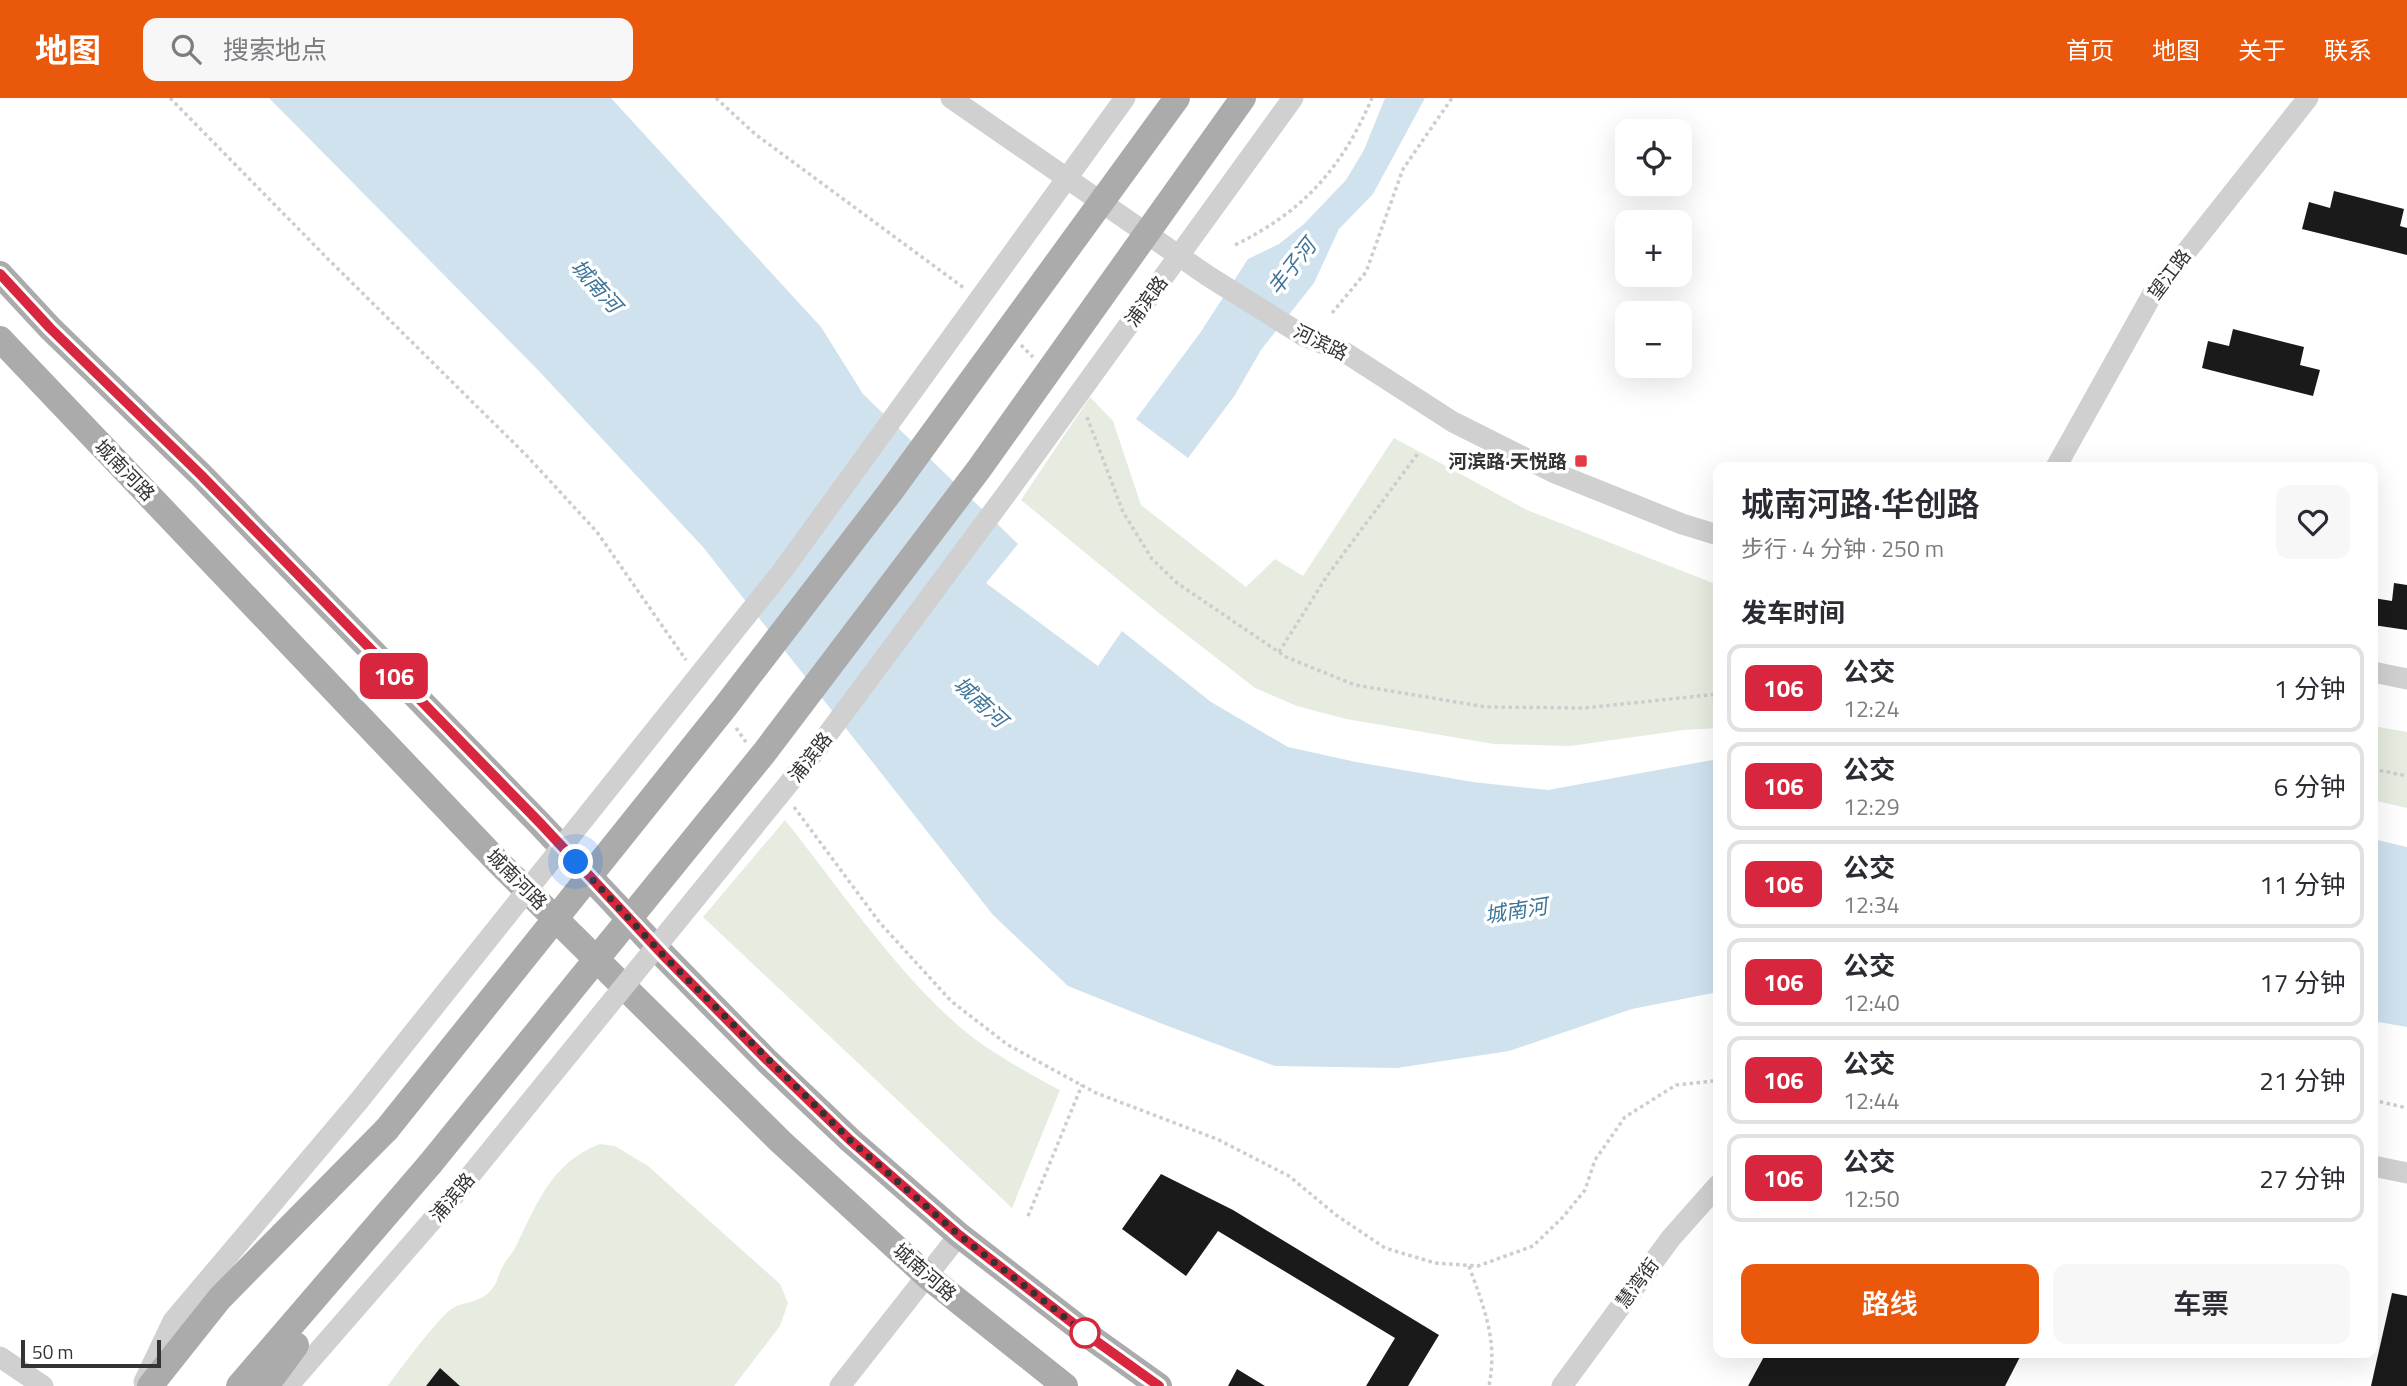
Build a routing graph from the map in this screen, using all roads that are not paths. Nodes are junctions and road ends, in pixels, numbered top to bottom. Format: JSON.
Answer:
{"nodes":[{"id":1,"x":951,"y":98,"type":"edge"},
{"id":2,"x":1125,"y":98,"type":"edge"},
{"id":3,"x":1177,"y":98,"type":"edge"},
{"id":4,"x":1243,"y":98,"type":"edge"},
{"id":5,"x":1293,"y":98,"type":"edge"},
{"id":6,"x":2308,"y":98,"type":"edge"},
{"id":7,"x":0,"y":274,"type":"edge"},
{"id":8,"x":0,"y":339,"type":"edge"},
{"id":9,"x":2059,"y":462,"type":"edge"},
{"id":10,"x":1713,"y":533,"type":"edge"},
{"id":11,"x":2378,"y":674,"type":"edge"},
{"id":12,"x":2407,"y":679,"type":"edge"},
{"id":13,"x":430,"y":1164,"type":"junction"},
{"id":14,"x":2378,"y":1167,"type":"edge"},
{"id":15,"x":2407,"y":1173,"type":"edge"},
{"id":16,"x":1713,"y":1191,"type":"edge"},
{"id":17,"x":959,"y":1235,"type":"junction"},
{"id":18,"x":927,"y":1276,"type":"junction"},
{"id":19,"x":0,"y":1357,"type":"edge"},
{"id":20,"x":43,"y":1386,"type":"edge"},
{"id":21,"x":142,"y":1386,"type":"edge"},
{"id":22,"x":150,"y":1386,"type":"edge"},
{"id":23,"x":239,"y":1386,"type":"edge"},
{"id":24,"x":266,"y":1386,"type":"edge"},
{"id":25,"x":288,"y":1386,"type":"edge"},
{"id":26,"x":840,"y":1386,"type":"edge"},
{"id":27,"x":1065,"y":1386,"type":"edge"},
{"id":28,"x":1159,"y":1386,"type":"edge"},
{"id":29,"x":1562,"y":1386,"type":"edge"}],
"edges":[{"from":1,"to":10,"type":"street","name":"河滨路"},
{"from":2,"to":21,"type":"street","bridge":true},
{"from":3,"to":22,"type":"main road","bridge":true},
{"from":4,"to":13,"type":"main road","name":"浦滨路","bridge":true},
{"from":5,"to":25,"type":"street","name":"浦滨路","bridge":true},
{"from":6,"to":9,"type":"street","name":"望江路"},
{"from":7,"to":17,"type":"main road"},
{"from":8,"to":18,"type":"main road","name":"城南河路"},
{"from":11,"to":12,"type":"street"},
{"from":13,"to":23,"type":"main road","name":"浦滨路"},
{"from":13,"to":24,"type":"main road"},
{"from":14,"to":15,"type":"street"},
{"from":16,"to":29,"type":"street","name":"慧湾街"},
{"from":17,"to":18,"type":"street"},
{"from":17,"to":28,"type":"main road"},
{"from":18,"to":26,"type":"street"},
{"from":18,"to":27,"type":"main road","name":"城南河路"},
{"from":19,"to":20,"type":"street"}]}
